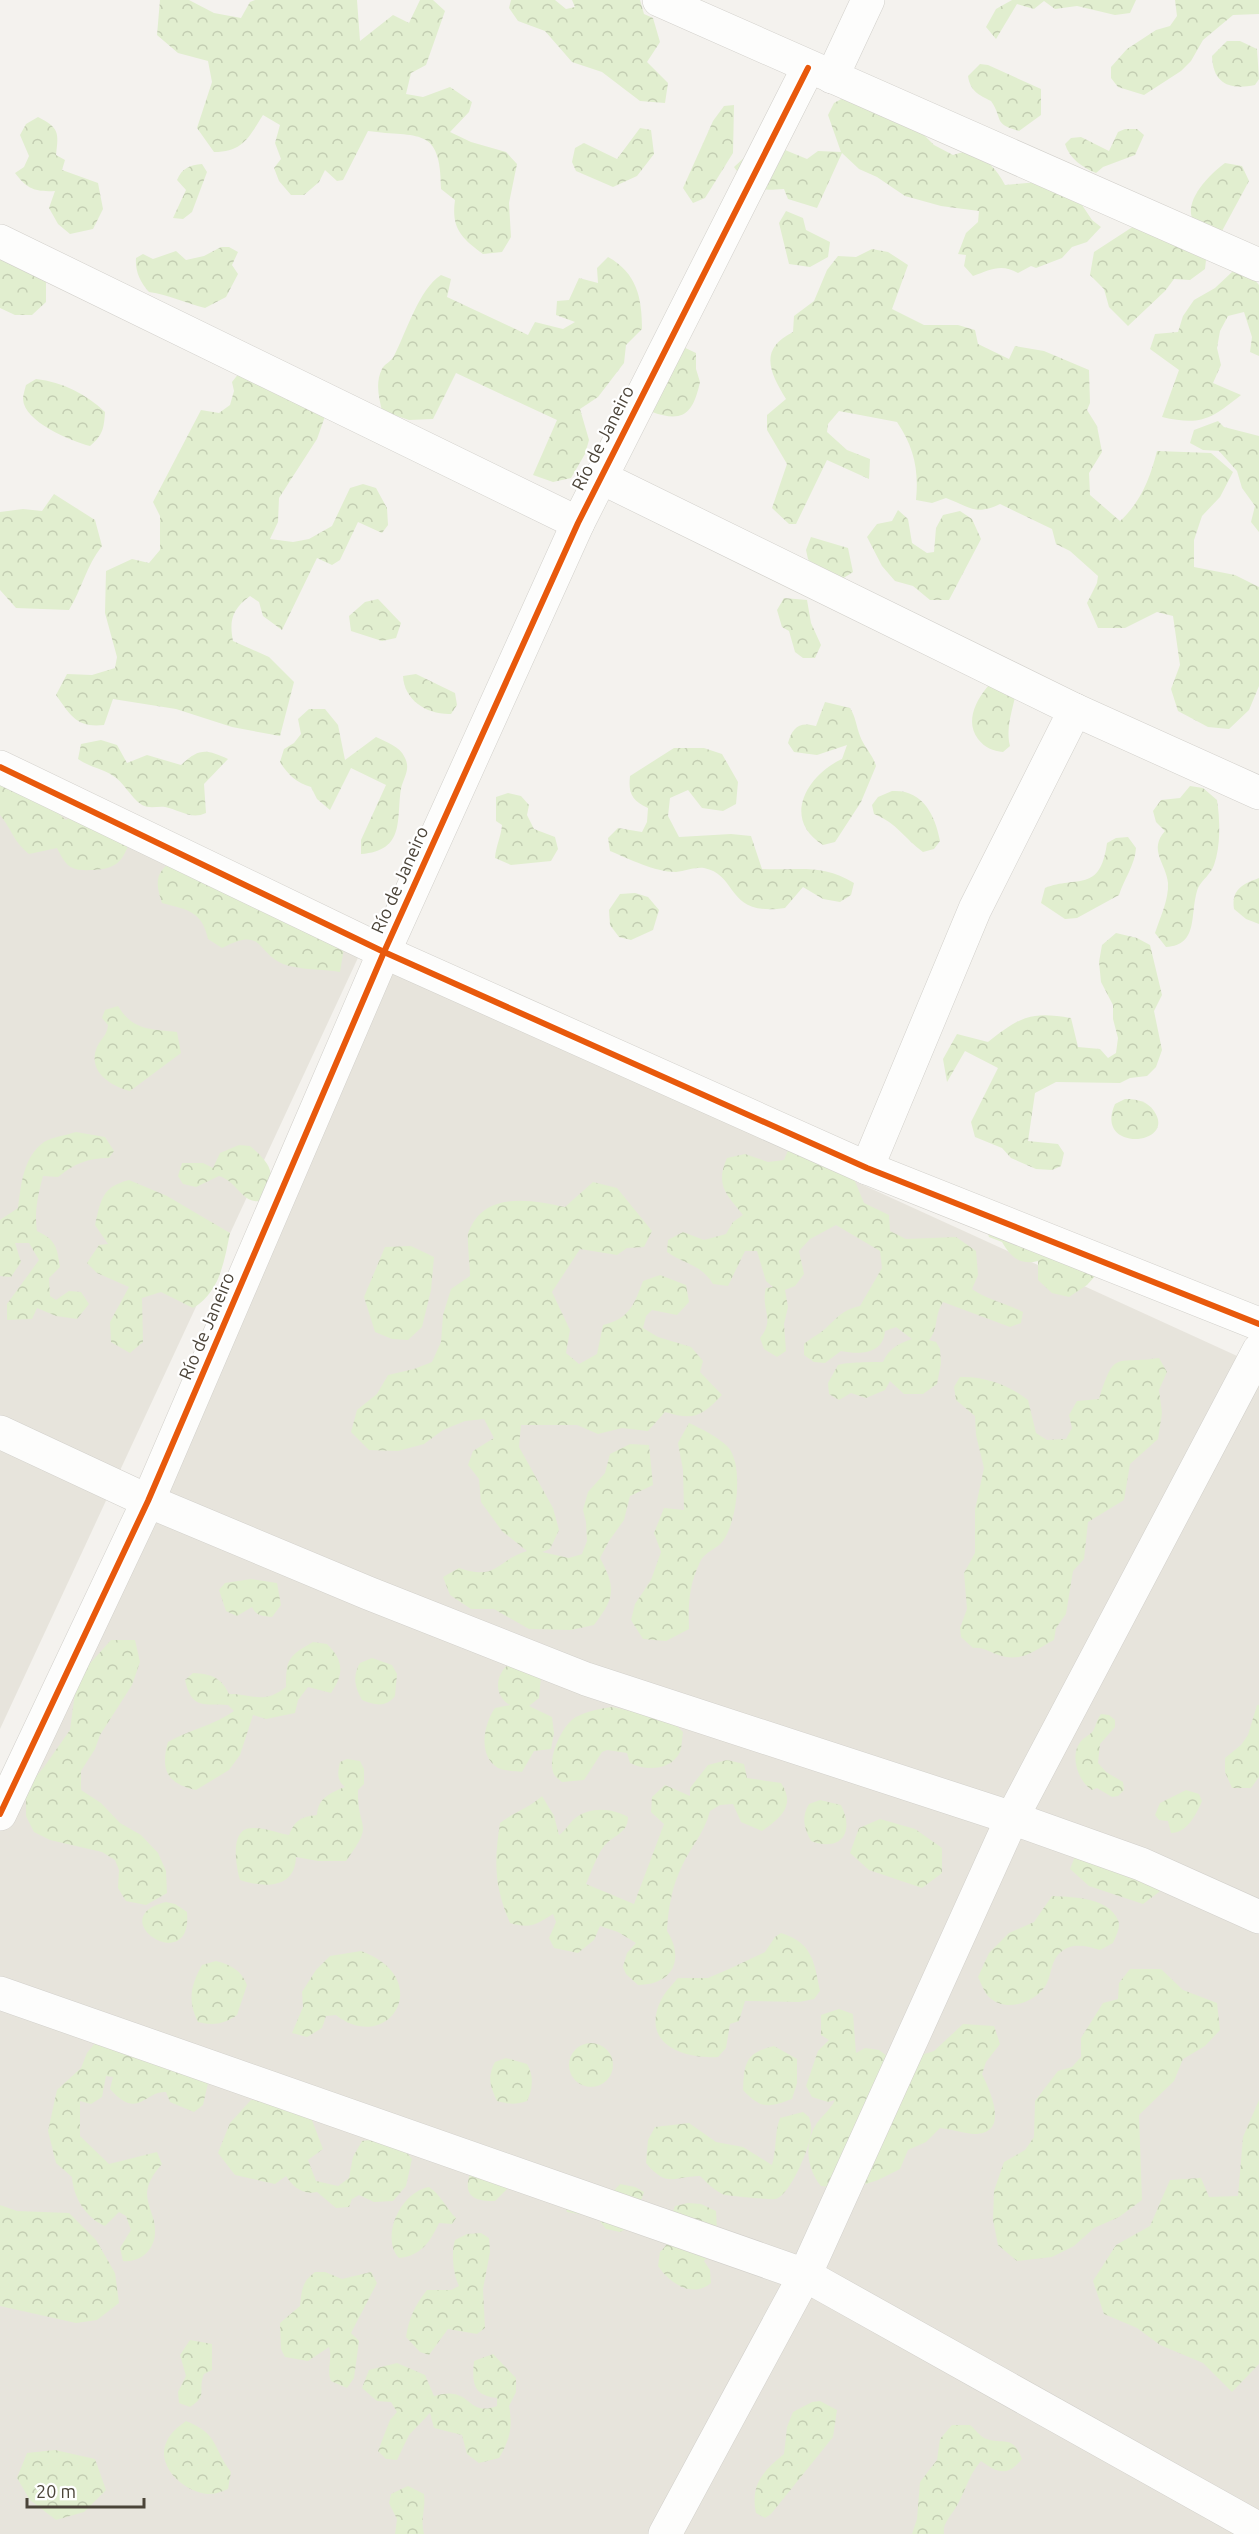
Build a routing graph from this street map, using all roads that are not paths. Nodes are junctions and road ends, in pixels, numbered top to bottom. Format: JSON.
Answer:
{"nodes":[{"id":1,"x":659,"y":0,"type":"edge"},
{"id":2,"x":868,"y":0,"type":"edge"},
{"id":3,"x":820,"y":73,"type":"junction"},
{"id":4,"x":0,"y":241,"type":"edge"},
{"id":5,"x":1259,"y":265,"type":"edge"},
{"id":6,"x":600,"y":477,"type":"junction"},
{"id":7,"x":578,"y":523,"type":"junction"},
{"id":8,"x":1075,"y":710,"type":"junction"},
{"id":9,"x":0,"y":767,"type":"edge"},
{"id":10,"x":1259,"y":793,"type":"edge"},
{"id":11,"x":384,"y":952,"type":"junction"},
{"id":12,"x":867,"y":1168,"type":"junction"},
{"id":13,"x":1259,"y":1324,"type":"edge"},
{"id":14,"x":1259,"y":1350,"type":"edge"},
{"id":15,"x":0,"y":1432,"type":"edge"},
{"id":16,"x":148,"y":1502,"type":"junction"},
{"id":17,"x":0,"y":1814,"type":"edge"},
{"id":18,"x":1012,"y":1818,"type":"junction"},
{"id":19,"x":1259,"y":1917,"type":"edge"},
{"id":20,"x":0,"y":1993,"type":"edge"},
{"id":21,"x":805,"y":2275,"type":"junction"},
{"id":22,"x":1259,"y":2529,"type":"edge"},
{"id":23,"x":665,"y":2534,"type":"edge"}],
"edges":[{"from":1,"to":3,"type":"street"},
{"from":2,"to":3,"type":"street","name":"Río de Janeiro"},
{"from":3,"to":5,"type":"street"},
{"from":3,"to":6,"type":"street","name":"Río de Janeiro"},
{"from":4,"to":7,"type":"street"},
{"from":6,"to":7,"type":"street","name":"Río de Janeiro"},
{"from":6,"to":8,"type":"street"},
{"from":7,"to":11,"type":"street","name":"Río de Janeiro"},
{"from":8,"to":10,"type":"street"},
{"from":8,"to":12,"type":"street"},
{"from":9,"to":11,"type":"street"},
{"from":11,"to":12,"type":"street"},
{"from":11,"to":16,"type":"street","name":"Río de Janeiro"},
{"from":12,"to":13,"type":"street"},
{"from":14,"to":18,"type":"street"},
{"from":15,"to":16,"type":"street"},
{"from":16,"to":17,"type":"street","name":"Río de Janeiro"},
{"from":16,"to":18,"type":"street"},
{"from":18,"to":19,"type":"street"},
{"from":18,"to":21,"type":"street"},
{"from":20,"to":21,"type":"street"},
{"from":21,"to":22,"type":"street"},
{"from":21,"to":23,"type":"street"}]}
